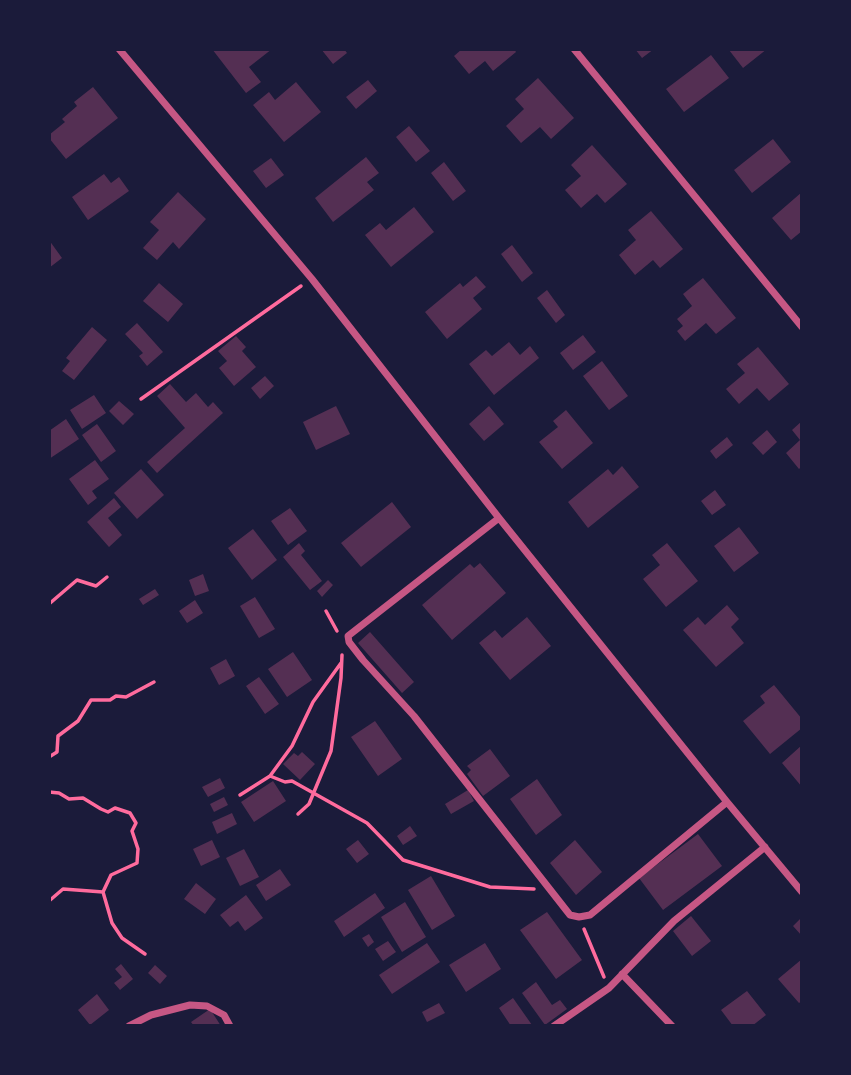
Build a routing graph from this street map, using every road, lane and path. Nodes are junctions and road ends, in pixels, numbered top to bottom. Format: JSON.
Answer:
{"nodes":[{"id":1,"x":120,"y":49,"type":"edge"},
{"id":2,"x":574,"y":49,"type":"edge"},
{"id":3,"x":312,"y":279,"type":"junction"},
{"id":4,"x":802,"y":327,"type":"edge"},
{"id":5,"x":141,"y":399,"type":"dead end"},
{"id":6,"x":499,"y":518,"type":"junction"},
{"id":7,"x":107,"y":577,"type":"dead end"},
{"id":8,"x":49,"y":604,"type":"edge"},
{"id":9,"x":342,"y":662,"type":"dead end"},
{"id":10,"x":341,"y":678,"type":"dead end"},
{"id":11,"x":154,"y":682,"type":"dead end"},
{"id":12,"x":49,"y":757,"type":"edge"},
{"id":13,"x":270,"y":776,"type":"junction"},
{"id":14,"x":49,"y":792,"type":"edge"},
{"id":15,"x":313,"y":793,"type":"junction"},
{"id":16,"x":240,"y":795,"type":"dead end"},
{"id":17,"x":727,"y":802,"type":"junction"},
{"id":18,"x":298,"y":814,"type":"dead end"},
{"id":19,"x":765,"y":847,"type":"junction"},
{"id":20,"x":550,"y":889,"type":"junction"},
{"id":21,"x":103,"y":892,"type":"junction"},
{"id":22,"x":802,"y":892,"type":"edge"},
{"id":23,"x":49,"y":901,"type":"edge"},
{"id":24,"x":579,"y":917,"type":"junction"},
{"id":25,"x":145,"y":954,"type":"dead end"},
{"id":26,"x":622,"y":974,"type":"junction"},
{"id":27,"x":609,"y":988,"type":"junction"},
{"id":28,"x":129,"y":1026,"type":"edge"},
{"id":29,"x":230,"y":1026,"type":"edge"},
{"id":30,"x":554,"y":1026,"type":"edge"},
{"id":31,"x":672,"y":1026,"type":"edge"}],
"edges":[{"from":1,"to":3,"type":"street"},
{"from":2,"to":4,"type":"street"},
{"from":3,"to":5,"type":"path"},
{"from":3,"to":6,"type":"street"},
{"from":6,"to":17,"type":"street"},
{"from":6,"to":20,"type":"street"},
{"from":7,"to":8,"type":"path"},
{"from":9,"to":13,"type":"path"},
{"from":10,"to":15,"type":"path"},
{"from":11,"to":12,"type":"path"},
{"from":13,"to":15,"type":"path"},
{"from":13,"to":16,"type":"path"},
{"from":14,"to":21,"type":"path"},
{"from":15,"to":18,"type":"path"},
{"from":15,"to":20,"type":"path"},
{"from":17,"to":19,"type":"street"},
{"from":17,"to":24,"type":"street"},
{"from":19,"to":22,"type":"street"},
{"from":19,"to":26,"type":"street"},
{"from":20,"to":24,"type":"street"},
{"from":21,"to":23,"type":"path"},
{"from":21,"to":25,"type":"path"},
{"from":24,"to":27,"type":"path"},
{"from":26,"to":27,"type":"street"},
{"from":26,"to":31,"type":"street"},
{"from":27,"to":30,"type":"street"},
{"from":28,"to":29,"type":"street"}]}
